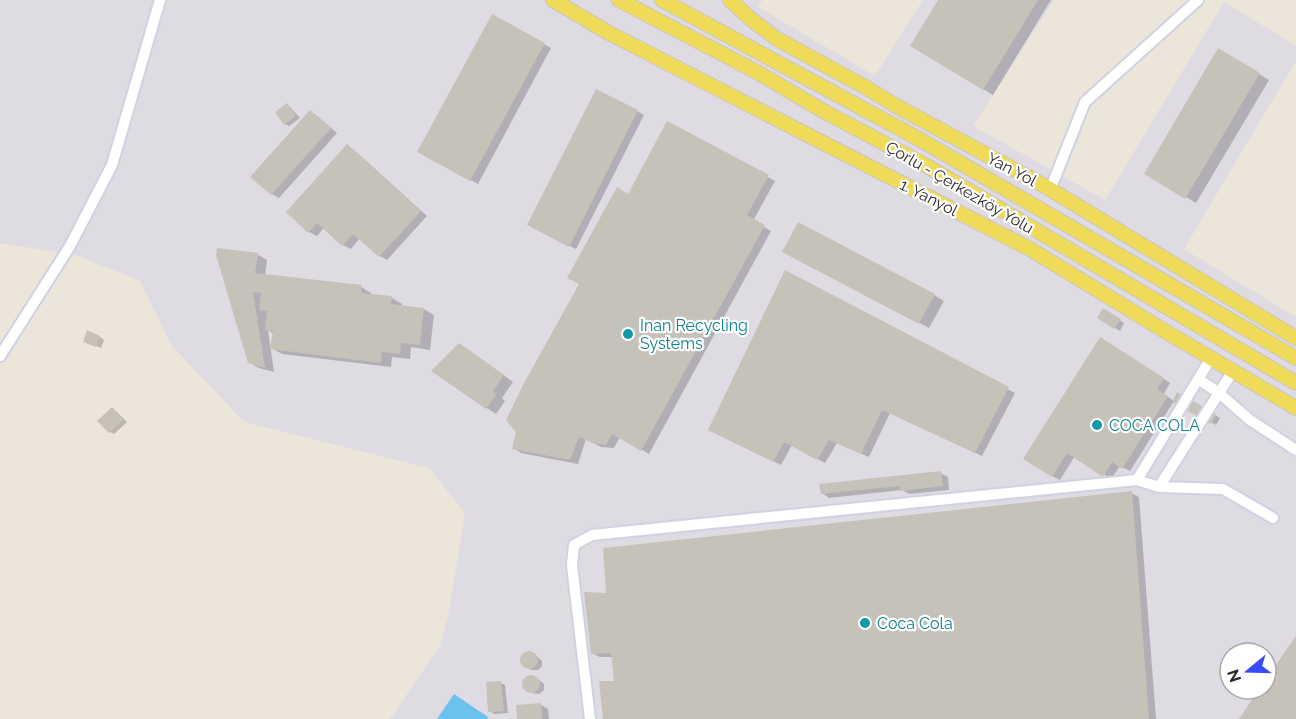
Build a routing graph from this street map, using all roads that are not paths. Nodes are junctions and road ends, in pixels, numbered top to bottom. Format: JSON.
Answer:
{"nodes":[{"id":1,"x":160,"y":0,"type":"edge"},
{"id":2,"x":553,"y":0,"type":"edge"},
{"id":3,"x":619,"y":0,"type":"edge"},
{"id":4,"x":662,"y":0,"type":"edge"},
{"id":5,"x":730,"y":0,"type":"edge"},
{"id":6,"x":1198,"y":0,"type":"edge"},
{"id":7,"x":1050,"y":190,"type":"junction"},
{"id":8,"x":1296,"y":338,"type":"edge"},
{"id":9,"x":0,"y":356,"type":"edge"},
{"id":10,"x":1211,"y":358,"type":"junction"},
{"id":11,"x":1296,"y":358,"type":"edge"},
{"id":12,"x":1233,"y":371,"type":"junction"},
{"id":13,"x":1198,"y":379,"type":"junction"},
{"id":14,"x":1296,"y":383,"type":"edge"},
{"id":15,"x":1219,"y":393,"type":"junction"},
{"id":16,"x":1296,"y":408,"type":"edge"},
{"id":17,"x":1296,"y":450,"type":"edge"},
{"id":18,"x":1137,"y":480,"type":"junction"},
{"id":19,"x":1160,"y":487,"type":"junction"},
{"id":20,"x":1273,"y":518,"type":"dead end"},
{"id":21,"x":590,"y":719,"type":"edge"}],
"edges":[{"from":1,"to":9,"type":"street"},
{"from":2,"to":10,"type":"main road","name":"1. Yanyol"},
{"from":3,"to":14,"type":"main road","name":"Çorlu - Çerkezköy Yolu"},
{"from":4,"to":11,"type":"main road","name":"Çorlu - Çerkezköy Yolu"},
{"from":5,"to":7,"type":"main road","name":"Yan Yol"},
{"from":6,"to":7,"type":"street"},
{"from":7,"to":8,"type":"main road","name":"Yan Yol"},
{"from":10,"to":12,"type":"main road","name":"1. Yanyol"},
{"from":10,"to":13,"type":"street"},
{"from":12,"to":15,"type":"street"},
{"from":12,"to":16,"type":"main road","name":"1. Yanyol"},
{"from":13,"to":15,"type":"street"},
{"from":13,"to":18,"type":"street"},
{"from":15,"to":17,"type":"street"},
{"from":15,"to":19,"type":"street"},
{"from":18,"to":19,"type":"street"},
{"from":18,"to":21,"type":"street"},
{"from":19,"to":20,"type":"street"}]}
